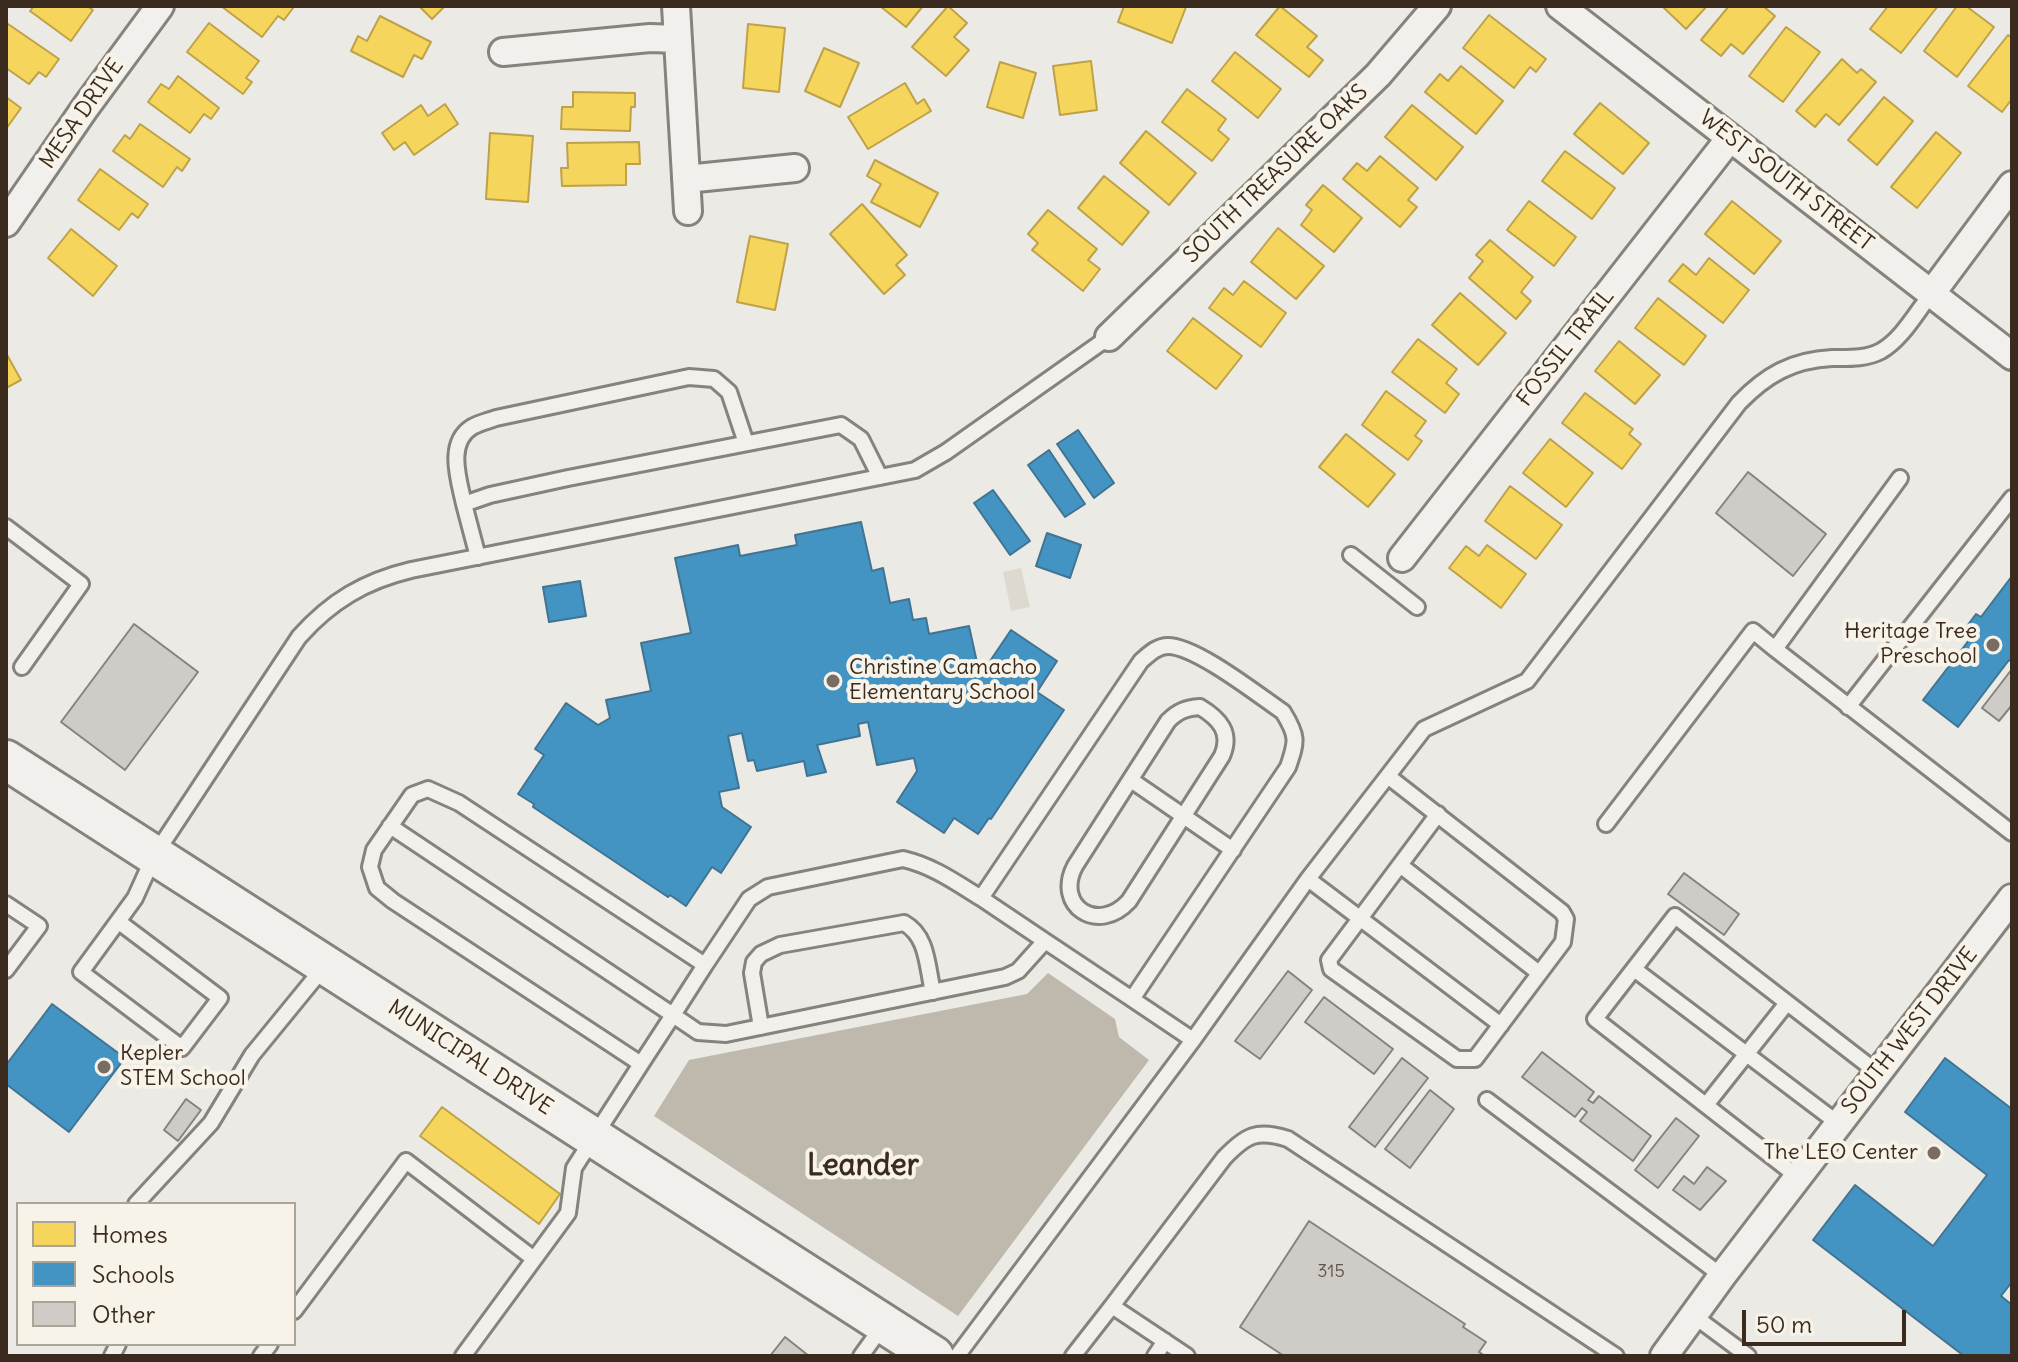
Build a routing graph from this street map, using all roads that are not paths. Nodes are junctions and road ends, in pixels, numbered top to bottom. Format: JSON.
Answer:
{"nodes":[{"id":1,"x":160,"y":6,"type":"edge"},
{"id":2,"x":676,"y":6,"type":"edge"},
{"id":3,"x":1437,"y":6,"type":"edge"},
{"id":4,"x":1560,"y":6,"type":"edge"},
{"id":5,"x":678,"y":39,"type":"junction"},
{"id":6,"x":503,"y":52,"type":"dead end"},
{"id":7,"x":1730,"y":138,"type":"junction"},
{"id":8,"x":795,"y":168,"type":"dead end"},
{"id":9,"x":686,"y":179,"type":"junction"},
{"id":10,"x":2012,"y":185,"type":"edge"},
{"id":11,"x":688,"y":211,"type":"dead end"},
{"id":12,"x":6,"y":223,"type":"edge"},
{"id":13,"x":1931,"y":294,"type":"junction"},
{"id":14,"x":1109,"y":337,"type":"joint"},
{"id":15,"x":2012,"y":356,"type":"edge"},
{"id":16,"x":746,"y":443,"type":"junction"},
{"id":17,"x":880,"y":477,"type":"junction"},
{"id":18,"x":1900,"y":478,"type":"dead end"},
{"id":19,"x":2012,"y":498,"type":"edge"},
{"id":20,"x":464,"y":504,"type":"junction"},
{"id":21,"x":6,"y":527,"type":"edge"},
{"id":22,"x":1351,"y":555,"type":"dead end"},
{"id":23,"x":478,"y":557,"type":"junction"},
{"id":24,"x":1402,"y":558,"type":"joint"},
{"id":25,"x":1385,"y":581,"type":"junction"},
{"id":26,"x":1417,"y":607,"type":"dead end"},
{"id":27,"x":1775,"y":649,"type":"junction"},
{"id":28,"x":22,"y":667,"type":"dead end"},
{"id":29,"x":1848,"y":707,"type":"junction"},
{"id":30,"x":8,"y":767,"type":"edge"},
{"id":31,"x":1389,"y":777,"type":"junction"},
{"id":32,"x":1131,"y":780,"type":"junction"},
{"id":33,"x":1438,"y":814,"type":"junction"},
{"id":34,"x":1184,"y":816,"type":"junction"},
{"id":35,"x":1606,"y":824,"type":"dead end"},
{"id":36,"x":390,"y":826,"type":"junction"},
{"id":37,"x":2012,"y":833,"type":"edge"},
{"id":38,"x":1233,"y":850,"type":"junction"},
{"id":39,"x":154,"y":856,"type":"junction"},
{"id":40,"x":1400,"y":865,"type":"junction"},
{"id":41,"x":1308,"y":879,"type":"junction"},
{"id":42,"x":981,"y":898,"type":"junction"},
{"id":43,"x":2012,"y":898,"type":"edge"},
{"id":44,"x":6,"y":904,"type":"edge"},
{"id":45,"x":1360,"y":918,"type":"junction"},
{"id":46,"x":119,"y":922,"type":"junction"},
{"id":47,"x":1045,"y":941,"type":"junction"},
{"id":48,"x":325,"y":965,"type":"junction"},
{"id":49,"x":705,"y":965,"type":"junction"},
{"id":50,"x":1634,"y":969,"type":"junction"},
{"id":51,"x":6,"y":970,"type":"edge"},
{"id":52,"x":1539,"y":973,"type":"junction"},
{"id":53,"x":933,"y":992,"type":"junction"},
{"id":54,"x":1132,"y":999,"type":"junction"},
{"id":55,"x":1787,"y":1003,"type":"junction"},
{"id":56,"x":673,"y":1015,"type":"junction"},
{"id":57,"x":1501,"y":1025,"type":"junction"},
{"id":58,"x":761,"y":1027,"type":"junction"},
{"id":59,"x":1193,"y":1040,"type":"junction"},
{"id":60,"x":1747,"y":1054,"type":"junction"},
{"id":61,"x":641,"y":1064,"type":"junction"},
{"id":62,"x":1878,"y":1073,"type":"junction"},
{"id":63,"x":1487,"y":1100,"type":"dead end"},
{"id":64,"x":1706,"y":1105,"type":"junction"},
{"id":65,"x":1839,"y":1124,"type":"junction"},
{"id":66,"x":594,"y":1137,"type":"junction"},
{"id":67,"x":1798,"y":1177,"type":"junction"},
{"id":68,"x":138,"y":1202,"type":"edge"},
{"id":69,"x":534,"y":1259,"type":"junction"},
{"id":70,"x":1722,"y":1276,"type":"junction"},
{"id":71,"x":1112,"y":1306,"type":"junction"},
{"id":72,"x":296,"y":1308,"type":"edge"},
{"id":73,"x":1694,"y":1316,"type":"junction"},
{"id":74,"x":884,"y":1324,"type":"junction"},
{"id":75,"x":1165,"y":1341,"type":"junction"},
{"id":76,"x":463,"y":1356,"type":"edge"},
{"id":77,"x":861,"y":1356,"type":"edge"},
{"id":78,"x":934,"y":1356,"type":"edge"},
{"id":79,"x":957,"y":1356,"type":"edge"},
{"id":80,"x":1073,"y":1356,"type":"edge"},
{"id":81,"x":1155,"y":1356,"type":"edge"},
{"id":82,"x":1187,"y":1356,"type":"edge"},
{"id":83,"x":1616,"y":1356,"type":"edge"},
{"id":84,"x":1664,"y":1356,"type":"edge"},
{"id":85,"x":1748,"y":1356,"type":"edge"}],
"edges":[{"from":1,"to":12,"type":"street","name":"MESA DRIVE"},
{"from":2,"to":5,"type":"street"},
{"from":3,"to":14,"type":"street","name":"SOUTH TREASURE OAKS"},
{"from":4,"to":7,"type":"street","name":"WEST SOUTH STREET"},
{"from":5,"to":6,"type":"street"},
{"from":5,"to":9,"type":"street"},
{"from":7,"to":13,"type":"street","name":"WEST SOUTH STREET"},
{"from":7,"to":24,"type":"street","name":"FOSSIL TRAIL"},
{"from":8,"to":9,"type":"street"},
{"from":9,"to":11,"type":"street"},
{"from":10,"to":13,"type":"street"},
{"from":13,"to":15,"type":"street","name":"WEST SOUTH STREET"},
{"from":13,"to":31,"type":"lane"},
{"from":14,"to":17,"type":"lane"},
{"from":16,"to":17,"type":"lane"},
{"from":16,"to":20,"type":"lane"},
{"from":16,"to":20,"type":"lane"},
{"from":17,"to":23,"type":"lane"},
{"from":18,"to":27,"type":"lane"},
{"from":19,"to":29,"type":"lane"},
{"from":20,"to":23,"type":"lane"},
{"from":21,"to":28,"type":"lane"},
{"from":22,"to":25,"type":"lane"},
{"from":23,"to":39,"type":"lane"},
{"from":24,"to":25,"type":"lane"},
{"from":25,"to":26,"type":"lane"},
{"from":27,"to":29,"type":"lane"},
{"from":27,"to":35,"type":"lane"},
{"from":29,"to":37,"type":"lane"},
{"from":30,"to":39,"type":"street","name":"MUNICIPAL DRIVE"},
{"from":31,"to":33,"type":"lane"},
{"from":31,"to":41,"type":"lane"},
{"from":32,"to":34,"type":"lane"},
{"from":32,"to":34,"type":"lane"},
{"from":32,"to":34,"type":"lane"},
{"from":33,"to":40,"type":"lane"},
{"from":33,"to":52,"type":"lane"},
{"from":34,"to":38,"type":"lane"},
{"from":36,"to":49,"type":"lane"},
{"from":36,"to":56,"type":"lane"},
{"from":36,"to":61,"type":"lane"},
{"from":38,"to":42,"type":"lane"},
{"from":38,"to":54,"type":"lane"},
{"from":39,"to":46,"type":"lane"},
{"from":39,"to":48,"type":"street","name":"MUNICIPAL DRIVE"},
{"from":40,"to":45,"type":"lane"},
{"from":40,"to":52,"type":"lane"},
{"from":41,"to":45,"type":"lane"},
{"from":41,"to":59,"type":"lane"},
{"from":42,"to":47,"type":"lane"},
{"from":42,"to":49,"type":"lane"},
{"from":43,"to":62,"type":"street","name":"SOUTH WEST DRIVE"},
{"from":44,"to":51,"type":"lane"},
{"from":45,"to":57,"type":"lane"},
{"from":45,"to":57,"type":"lane"},
{"from":46,"to":46,"type":"lane"},
{"from":47,"to":53,"type":"lane"},
{"from":47,"to":54,"type":"lane"},
{"from":48,"to":66,"type":"street","name":"MUNICIPAL DRIVE"},
{"from":48,"to":68,"type":"lane"},
{"from":49,"to":56,"type":"lane"},
{"from":50,"to":55,"type":"lane"},
{"from":50,"to":60,"type":"lane"},
{"from":50,"to":64,"type":"lane"},
{"from":52,"to":57,"type":"lane"},
{"from":53,"to":58,"type":"lane"},
{"from":53,"to":58,"type":"lane"},
{"from":54,"to":59,"type":"lane"},
{"from":55,"to":60,"type":"lane"},
{"from":55,"to":62,"type":"lane"},
{"from":56,"to":58,"type":"lane"},
{"from":56,"to":61,"type":"lane"},
{"from":59,"to":79,"type":"lane"},
{"from":60,"to":64,"type":"lane"},
{"from":60,"to":65,"type":"lane"},
{"from":61,"to":66,"type":"lane"},
{"from":62,"to":65,"type":"street","name":"SOUTH WEST DRIVE"},
{"from":63,"to":70,"type":"lane"},
{"from":64,"to":67,"type":"lane"},
{"from":65,"to":67,"type":"street","name":"SOUTH WEST DRIVE"},
{"from":66,"to":69,"type":"lane"},
{"from":66,"to":74,"type":"street","name":"MUNICIPAL DRIVE"},
{"from":67,"to":70,"type":"street","name":"SOUTH WEST DRIVE"},
{"from":69,"to":72,"type":"lane"},
{"from":69,"to":76,"type":"lane"},
{"from":70,"to":73,"type":"street","name":"SOUTH WEST DRIVE"},
{"from":71,"to":75,"type":"lane"},
{"from":71,"to":80,"type":"lane"},
{"from":71,"to":83,"type":"lane"},
{"from":73,"to":84,"type":"street","name":"SOUTH WEST DRIVE"},
{"from":73,"to":85,"type":"lane"},
{"from":74,"to":77,"type":"lane"},
{"from":74,"to":78,"type":"street","name":"MUNICIPAL DRIVE"},
{"from":75,"to":81,"type":"lane"},
{"from":75,"to":82,"type":"lane"}]}
